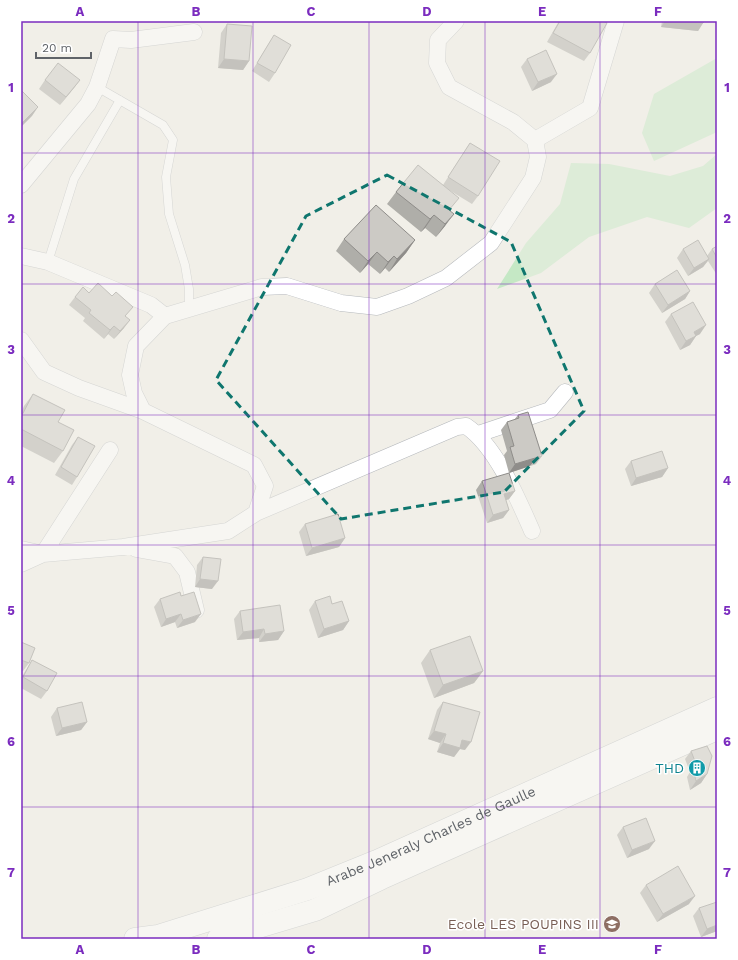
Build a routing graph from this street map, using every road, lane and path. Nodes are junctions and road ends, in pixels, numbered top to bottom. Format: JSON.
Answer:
{"nodes":[{"id":1,"x":456,"y":21,"type":"edge"},
{"id":2,"x":616,"y":21,"type":"edge"},
{"id":3,"x":194,"y":32,"type":"dead end"},
{"id":4,"x":96,"y":87,"type":"junction"},
{"id":5,"x":120,"y":100,"type":"junction"},
{"id":6,"x":535,"y":140,"type":"junction"},
{"id":7,"x":21,"y":185,"type":"edge"},
{"id":8,"x":21,"y":256,"type":"edge"},
{"id":9,"x":48,"y":262,"type":"junction"},
{"id":10,"x":189,"y":308,"type":"junction"},
{"id":11,"x":165,"y":316,"type":"junction"},
{"id":12,"x":21,"y":340,"type":"edge"},
{"id":13,"x":565,"y":392,"type":"dead end"},
{"id":14,"x":143,"y":411,"type":"junction"},
{"id":15,"x":478,"y":434,"type":"junction"},
{"id":16,"x":110,"y":450,"type":"dead end"},
{"id":17,"x":256,"y":513,"type":"junction"},
{"id":18,"x":532,"y":532,"type":"dead end"},
{"id":19,"x":123,"y":547,"type":"junction"},
{"id":20,"x":21,"y":549,"type":"edge"},
{"id":21,"x":43,"y":554,"type":"junction"},
{"id":22,"x":21,"y":564,"type":"edge"},
{"id":23,"x":196,"y":610,"type":"edge"},
{"id":24,"x":717,"y":708,"type":"edge"},
{"id":25,"x":717,"y":728,"type":"edge"},
{"id":26,"x":135,"y":939,"type":"edge"},
{"id":27,"x":218,"y":939,"type":"edge"}],
"edges":[{"from":1,"to":6,"type":"street"},
{"from":2,"to":6,"type":"street"},
{"from":3,"to":4,"type":"street"},
{"from":4,"to":5,"type":"lane"},
{"from":4,"to":7,"type":"street"},
{"from":5,"to":9,"type":"lane"},
{"from":5,"to":10,"type":"lane"},
{"from":6,"to":10,"type":"street"},
{"from":8,"to":9,"type":"street"},
{"from":9,"to":11,"type":"street"},
{"from":10,"to":11,"type":"street"},
{"from":11,"to":14,"type":"street"},
{"from":12,"to":14,"type":"street"},
{"from":13,"to":15,"type":"street"},
{"from":14,"to":17,"type":"street"},
{"from":15,"to":17,"type":"street"},
{"from":15,"to":18,"type":"street"},
{"from":16,"to":21,"type":"street"},
{"from":17,"to":19,"type":"street"},
{"from":19,"to":21,"type":"street"},
{"from":19,"to":23,"type":"street"},
{"from":20,"to":21,"type":"street"},
{"from":21,"to":22,"type":"street"},
{"from":24,"to":26,"type":"street","name":"Arabe Jeneraly Charles de Gaulle"},
{"from":25,"to":27,"type":"street","name":"Arabe Jeneraly Charles de Gaulle"}]}
